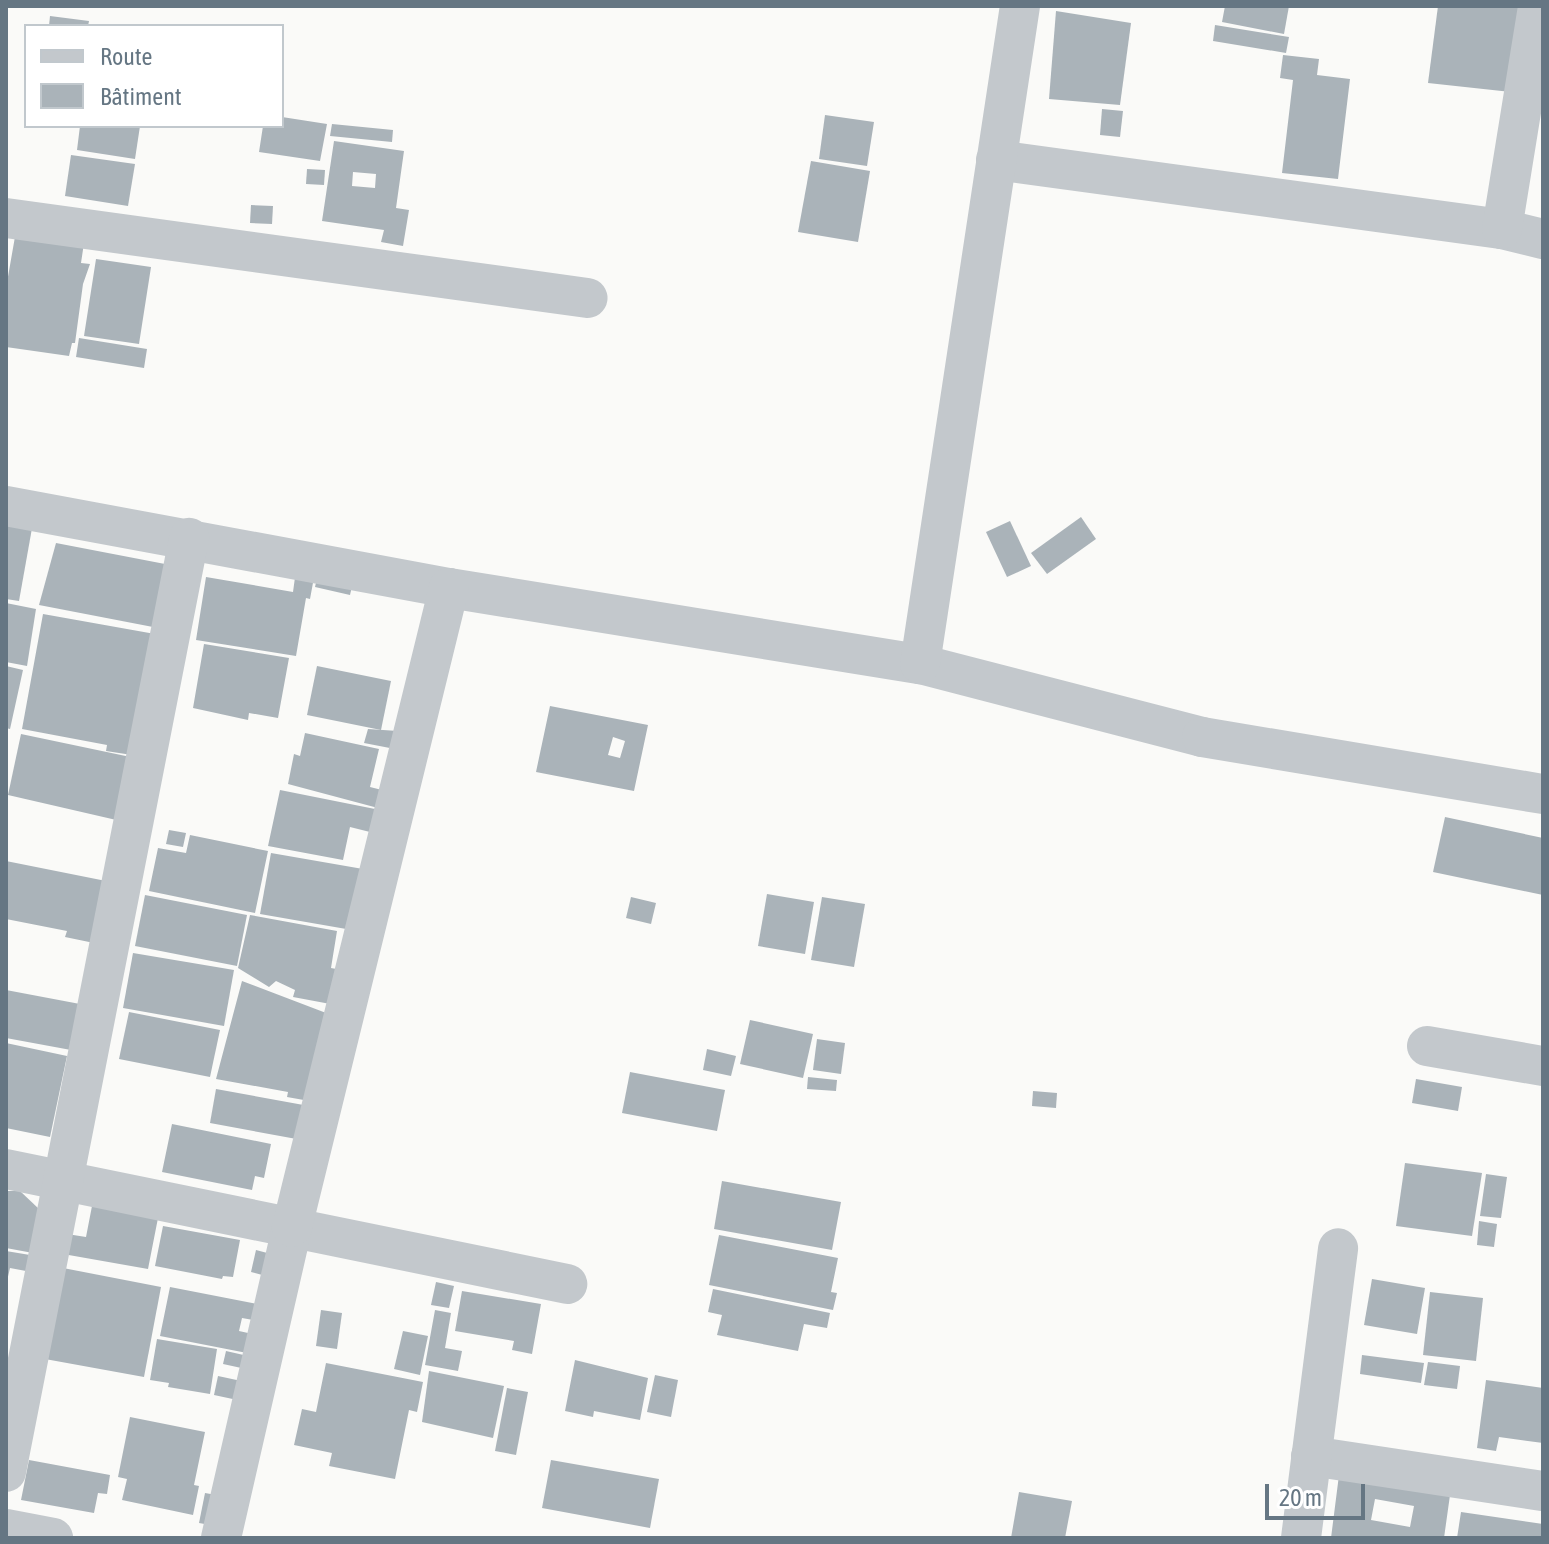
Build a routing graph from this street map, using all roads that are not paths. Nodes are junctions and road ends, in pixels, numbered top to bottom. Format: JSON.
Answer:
{"nodes":[{"id":1,"x":1020,"y":6,"type":"edge"},
{"id":2,"x":1538,"y":6,"type":"edge"},
{"id":3,"x":996,"y":160,"type":"junction"},
{"id":4,"x":6,"y":218,"type":"edge"},
{"id":5,"x":1502,"y":229,"type":"junction"},
{"id":6,"x":1543,"y":239,"type":"edge"},
{"id":7,"x":588,"y":298,"type":"dead end"},
{"id":8,"x":6,"y":506,"type":"edge"},
{"id":9,"x":189,"y":538,"type":"junction"},
{"id":10,"x":449,"y":588,"type":"junction"},
{"id":11,"x":920,"y":664,"type":"junction"},
{"id":12,"x":1543,"y":794,"type":"edge"},
{"id":13,"x":1427,"y":1046,"type":"dead end"},
{"id":14,"x":1543,"y":1066,"type":"edge"},
{"id":15,"x":6,"y":1169,"type":"edge"},
{"id":16,"x":64,"y":1181,"type":"junction"},
{"id":17,"x":292,"y":1227,"type":"junction"},
{"id":18,"x":1338,"y":1248,"type":"dead end"},
{"id":19,"x":567,"y":1284,"type":"dead end"},
{"id":20,"x":1311,"y":1456,"type":"junction"},
{"id":21,"x":6,"y":1472,"type":"edge"},
{"id":22,"x":1543,"y":1491,"type":"edge"},
{"id":23,"x":6,"y":1529,"type":"edge"},
{"id":24,"x":53,"y":1538,"type":"edge"},
{"id":25,"x":221,"y":1538,"type":"edge"},
{"id":26,"x":1301,"y":1538,"type":"edge"}],
"edges":[{"from":1,"to":3,"type":"street"},
{"from":2,"to":5,"type":"street"},
{"from":3,"to":5,"type":"street"},
{"from":3,"to":11,"type":"street"},
{"from":4,"to":7,"type":"street"},
{"from":5,"to":6,"type":"street"},
{"from":8,"to":9,"type":"street"},
{"from":9,"to":10,"type":"street"},
{"from":9,"to":16,"type":"street"},
{"from":10,"to":11,"type":"street"},
{"from":10,"to":17,"type":"street"},
{"from":11,"to":12,"type":"street"},
{"from":13,"to":14,"type":"street"},
{"from":15,"to":16,"type":"street"},
{"from":16,"to":17,"type":"street"},
{"from":16,"to":21,"type":"street"},
{"from":17,"to":19,"type":"street"},
{"from":17,"to":25,"type":"street"},
{"from":18,"to":20,"type":"street"},
{"from":20,"to":22,"type":"street"},
{"from":20,"to":26,"type":"street"},
{"from":23,"to":24,"type":"street"}]}
